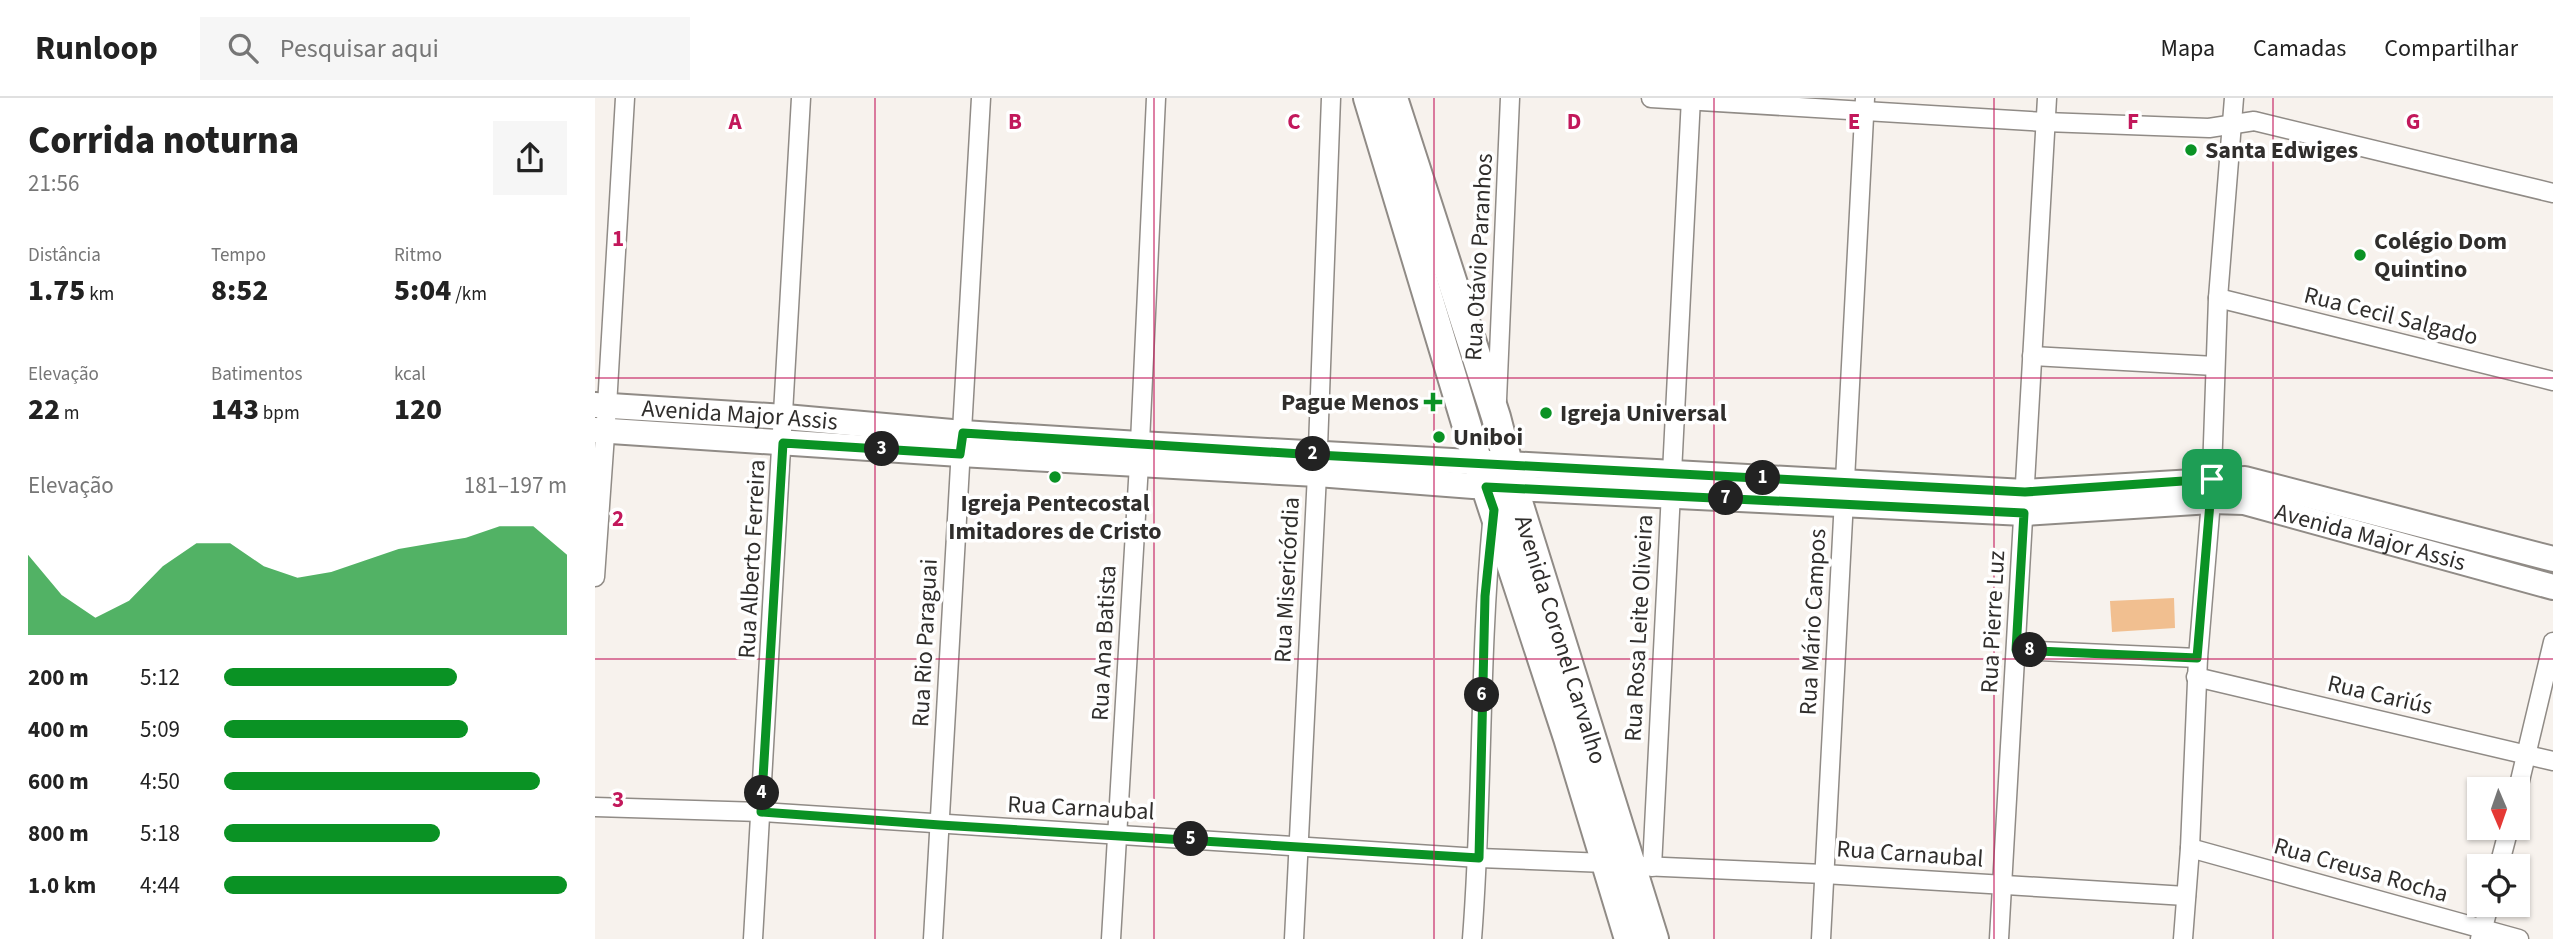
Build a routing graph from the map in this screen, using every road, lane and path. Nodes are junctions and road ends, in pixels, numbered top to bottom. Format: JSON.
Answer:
{"nodes":[{"id":1,"x":625,"y":98,"type":"edge"},
{"id":2,"x":801,"y":98,"type":"edge"},
{"id":3,"x":981,"y":98,"type":"edge"},
{"id":4,"x":1156,"y":98,"type":"edge"},
{"id":5,"x":1331,"y":98,"type":"edge"},
{"id":6,"x":1369,"y":98,"type":"edge"},
{"id":7,"x":1392,"y":98,"type":"edge"},
{"id":8,"x":1510,"y":98,"type":"edge"},
{"id":9,"x":1651,"y":98,"type":"edge"},
{"id":10,"x":2047,"y":98,"type":"edge"},
{"id":11,"x":2234,"y":98,"type":"edge"},
{"id":12,"x":1691,"y":99,"type":"edge"},
{"id":13,"x":1865,"y":104,"type":"edge"},
{"id":14,"x":2045,"y":122,"type":"junction"},
{"id":15,"x":2232,"y":123,"type":"junction"},
{"id":16,"x":2553,"y":194,"type":"edge"},
{"id":17,"x":2218,"y":298,"type":"junction"},
{"id":18,"x":2032,"y":356,"type":"junction"},
{"id":19,"x":2215,"y":366,"type":"junction"},
{"id":20,"x":2553,"y":381,"type":"edge"},
{"id":21,"x":601,"y":406,"type":"edge"},
{"id":22,"x":785,"y":417,"type":"junction"},
{"id":23,"x":1496,"y":417,"type":"junction"},
{"id":24,"x":600,"y":431,"type":"edge"},
{"id":25,"x":783,"y":443,"type":"junction"},
{"id":26,"x":961,"y":444,"type":"junction"},
{"id":27,"x":1139,"y":454,"type":"junction"},
{"id":28,"x":1317,"y":464,"type":"junction"},
{"id":29,"x":1511,"y":476,"type":"junction"},
{"id":30,"x":1671,"y":484,"type":"junction"},
{"id":31,"x":1486,"y":486,"type":"junction"},
{"id":32,"x":2211,"y":490,"type":"junction"},
{"id":33,"x":1845,"y":493,"type":"junction"},
{"id":34,"x":2024,"y":502,"type":"junction"},
{"id":35,"x":2553,"y":559,"type":"edge"},
{"id":36,"x":595,"y":578,"type":"edge"},
{"id":37,"x":2553,"y":586,"type":"edge"},
{"id":38,"x":2553,"y":642,"type":"edge"},
{"id":39,"x":2016,"y":650,"type":"junction"},
{"id":40,"x":2197,"y":658,"type":"junction"},
{"id":41,"x":2196,"y":677,"type":"junction"},
{"id":42,"x":2527,"y":754,"type":"junction"},
{"id":43,"x":2553,"y":761,"type":"edge"},
{"id":44,"x":2521,"y":777,"type":"edge"},
{"id":45,"x":595,"y":807,"type":"edge"},
{"id":46,"x":761,"y":812,"type":"junction"},
{"id":47,"x":940,"y":825,"type":"junction"},
{"id":48,"x":1118,"y":834,"type":"junction"},
{"id":49,"x":1299,"y":845,"type":"junction"},
{"id":50,"x":2190,"y":848,"type":"junction"},
{"id":51,"x":1479,"y":858,"type":"junction"},
{"id":52,"x":1630,"y":865,"type":"junction"},
{"id":53,"x":1824,"y":874,"type":"junction"},
{"id":54,"x":2002,"y":885,"type":"junction"},
{"id":55,"x":2186,"y":896,"type":"junction"},
{"id":56,"x":2482,"y":934,"type":"edge"},
{"id":57,"x":753,"y":939,"type":"edge"},
{"id":58,"x":933,"y":939,"type":"edge"},
{"id":59,"x":1111,"y":939,"type":"edge"},
{"id":60,"x":1294,"y":939,"type":"edge"},
{"id":61,"x":1472,"y":939,"type":"edge"},
{"id":62,"x":1629,"y":939,"type":"edge"},
{"id":63,"x":1654,"y":939,"type":"edge"},
{"id":64,"x":1821,"y":939,"type":"edge"},
{"id":65,"x":1999,"y":939,"type":"edge"},
{"id":66,"x":2183,"y":939,"type":"edge"},
{"id":67,"x":2519,"y":939,"type":"edge"}],
"edges":[{"from":1,"to":21,"type":"street"},
{"from":2,"to":22,"type":"street","name":"Rua Alberto Ferreira"},
{"from":3,"to":26,"type":"street","name":"Rua Rio Paraguai"},
{"from":4,"to":27,"type":"street","name":"Rua Ana Batista"},
{"from":5,"to":28,"type":"street","name":"Rua Misericórdia"},
{"from":6,"to":31,"type":"main road","name":"Avenida Coronel Carvalho"},
{"from":7,"to":23,"type":"main road","name":"Avenida Coronel Carvalho"},
{"from":8,"to":23,"type":"street","name":"Rua Otávio Paranhos"},
{"from":9,"to":12,"type":"street"},
{"from":10,"to":14,"type":"street","name":"Rua Pierre Luz"},
{"from":11,"to":15,"type":"street"},
{"from":12,"to":13,"type":"street"},
{"from":12,"to":30,"type":"street","name":"Rua Rosa Leite Oliveira"},
{"from":13,"to":14,"type":"street"},
{"from":13,"to":33,"type":"street","name":"Rua Mário Campos"},
{"from":14,"to":15,"type":"street"},
{"from":14,"to":18,"type":"street","name":"Rua Pierre Luz"},
{"from":15,"to":16,"type":"street"},
{"from":15,"to":17,"type":"street"},
{"from":17,"to":19,"type":"street"},
{"from":17,"to":20,"type":"street","name":"Rua Cecil Salgado"},
{"from":18,"to":19,"type":"street"},
{"from":18,"to":34,"type":"street","name":"Rua Pierre Luz"},
{"from":19,"to":32,"type":"street"},
{"from":21,"to":22,"type":"street","name":"Avenida Major Assis"},
{"from":21,"to":24,"type":"street"},
{"from":22,"to":25,"type":"street","name":"Rua Alberto Ferreira"},
{"from":22,"to":26,"type":"street","name":"Avenida Major Assis"},
{"from":23,"to":29,"type":"main road","name":"Avenida Coronel Carvalho"},
{"from":24,"to":25,"type":"street","name":"Avenida Major Assis"},
{"from":24,"to":36,"type":"street"},
{"from":25,"to":26,"type":"street","name":"Avenida Major Assis"},
{"from":25,"to":46,"type":"street","name":"Rua Alberto Ferreira"},
{"from":26,"to":27,"type":"street","name":"Avenida Major Assis"},
{"from":26,"to":47,"type":"street","name":"Rua Rio Paraguai"},
{"from":27,"to":28,"type":"street","name":"Avenida Major Assis"},
{"from":27,"to":48,"type":"street","name":"Rua Ana Batista"},
{"from":28,"to":31,"type":"street","name":"Avenida Major Assis"},
{"from":28,"to":49,"type":"street","name":"Rua Misericórdia"},
{"from":29,"to":30,"type":"street","name":"Avenida Major Assis"},
{"from":29,"to":31,"type":"street","name":"Avenida Major Assis"},
{"from":29,"to":52,"type":"main road","name":"Avenida Coronel Carvalho"},
{"from":30,"to":33,"type":"street","name":"Avenida Major Assis"},
{"from":30,"to":52,"type":"street","name":"Rua Rosa Leite Oliveira"},
{"from":31,"to":51,"type":"street"},
{"from":31,"to":52,"type":"main road","name":"Avenida Coronel Carvalho"},
{"from":32,"to":34,"type":"street","name":"Avenida Major Assis"},
{"from":32,"to":35,"type":"street","name":"Avenida Major Assis"},
{"from":32,"to":37,"type":"street","name":"Avenida Major Assis"},
{"from":32,"to":40,"type":"street"},
{"from":33,"to":34,"type":"street","name":"Avenida Major Assis"},
{"from":33,"to":53,"type":"street","name":"Rua Mário Campos"},
{"from":34,"to":39,"type":"street","name":"Rua Pierre Luz"},
{"from":38,"to":42,"type":"street"},
{"from":39,"to":40,"type":"street"},
{"from":39,"to":54,"type":"street","name":"Rua Pierre Luz"},
{"from":40,"to":41,"type":"street"},
{"from":41,"to":42,"type":"street","name":"Rua Cariús"},
{"from":41,"to":50,"type":"street"},
{"from":42,"to":43,"type":"street","name":"Rua Cariús"},
{"from":42,"to":44,"type":"street"},
{"from":45,"to":46,"type":"street","name":"Rua Carnaubal"},
{"from":46,"to":47,"type":"street","name":"Rua Carnaubal"},
{"from":46,"to":57,"type":"street","name":"Rua Alberto Ferreira"},
{"from":47,"to":48,"type":"street","name":"Rua Carnaubal"},
{"from":47,"to":58,"type":"street","name":"Rua Rio Paraguai"},
{"from":48,"to":49,"type":"street","name":"Rua Carnaubal"},
{"from":48,"to":59,"type":"street","name":"Rua Ana Batista"},
{"from":49,"to":51,"type":"street","name":"Rua Carnaubal"},
{"from":49,"to":60,"type":"street","name":"Rua Misericórdia"},
{"from":50,"to":55,"type":"street"},
{"from":50,"to":56,"type":"street","name":"Rua Creusa Rocha"},
{"from":51,"to":52,"type":"street","name":"Rua Carnaubal"},
{"from":51,"to":61,"type":"street"},
{"from":52,"to":53,"type":"street","name":"Rua Carnaubal"},
{"from":52,"to":62,"type":"main road","name":"Avenida Coronel Carvalho"},
{"from":52,"to":63,"type":"main road","name":"Avenida Coronel Carvalho"},
{"from":53,"to":54,"type":"street","name":"Rua Carnaubal"},
{"from":53,"to":64,"type":"street","name":"Rua Mário Campos"},
{"from":54,"to":55,"type":"street","name":"Rua Carnaubal"},
{"from":54,"to":65,"type":"street","name":"Rua Pierre Luz"},
{"from":55,"to":66,"type":"street"},
{"from":56,"to":67,"type":"street","name":"Rua Creusa Rocha"}]}
